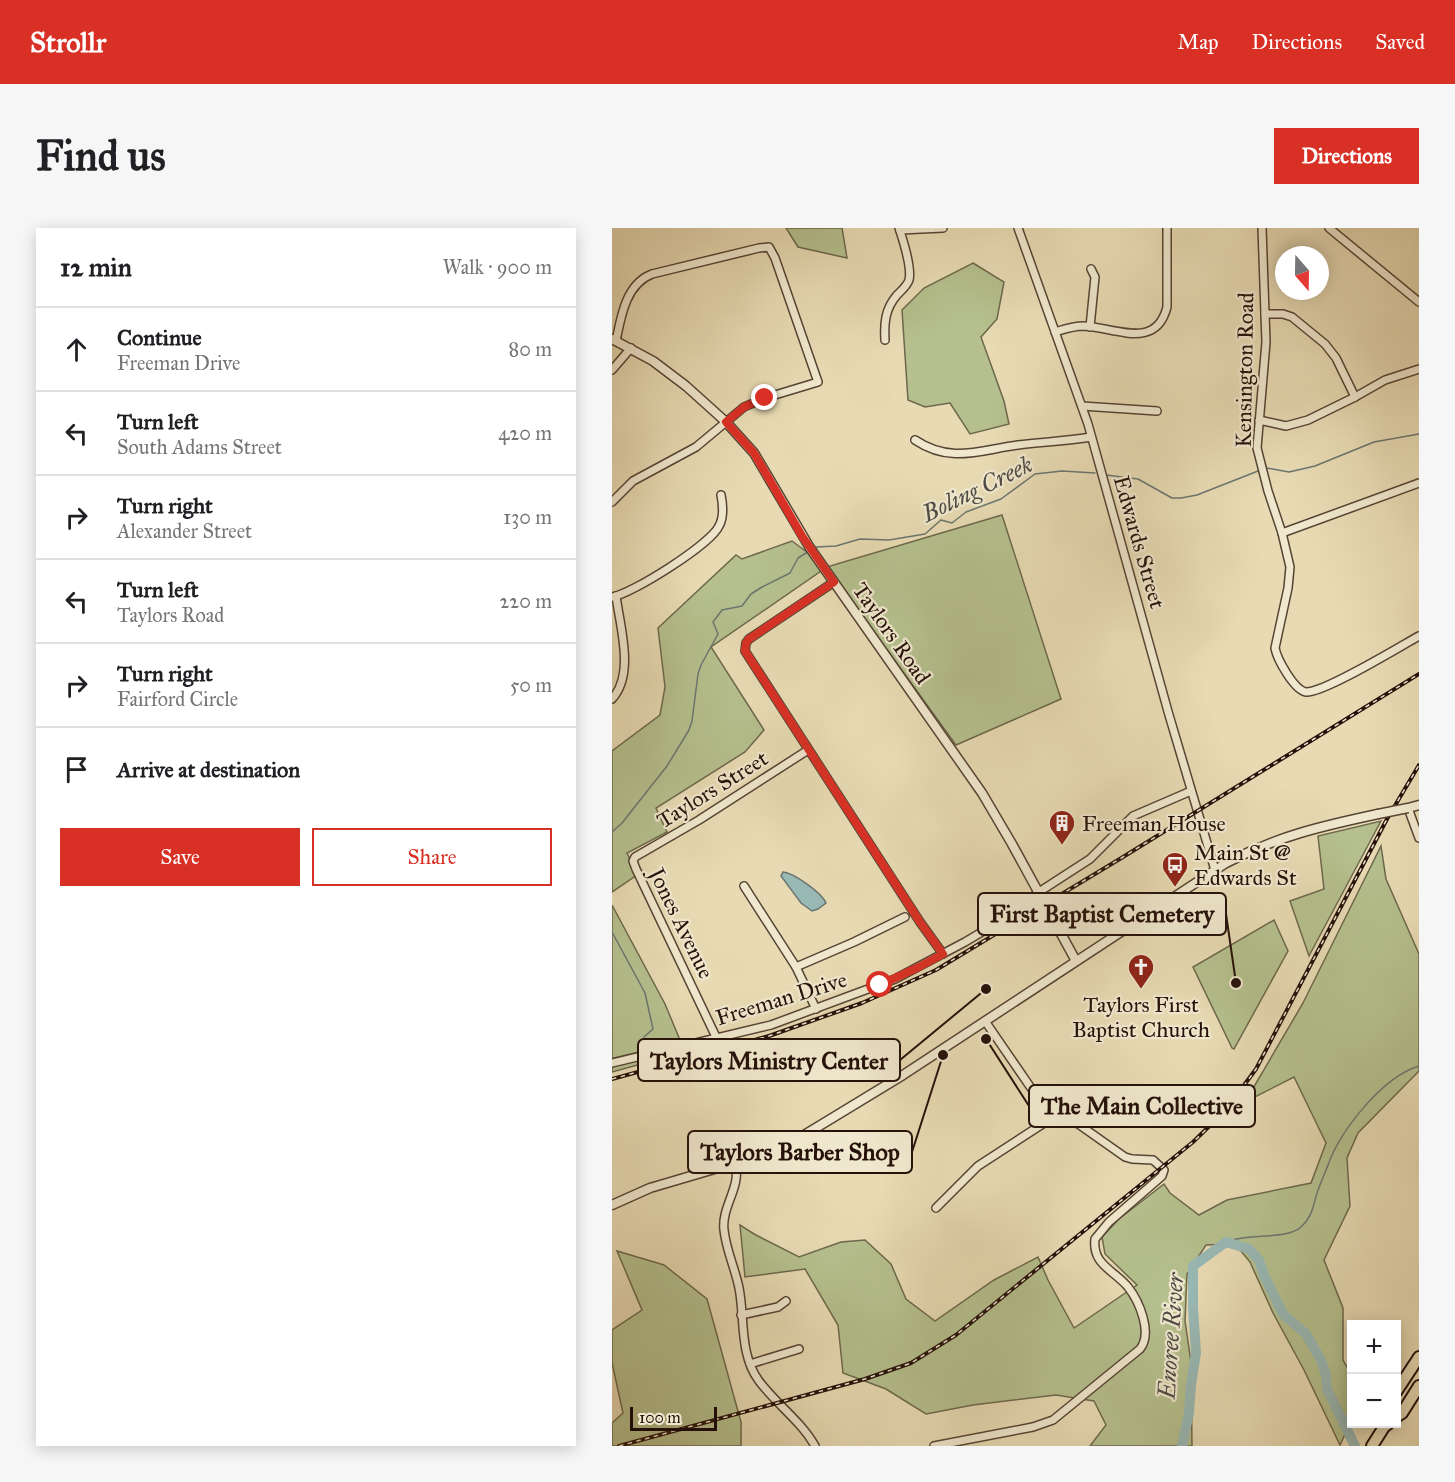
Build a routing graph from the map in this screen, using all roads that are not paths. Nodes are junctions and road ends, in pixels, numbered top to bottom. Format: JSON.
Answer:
{"nodes":[{"id":1,"x":943,"y":228,"type":"edge"},
{"id":2,"x":1018,"y":228,"type":"edge"},
{"id":3,"x":1167,"y":228,"type":"edge"},
{"id":4,"x":1262,"y":228,"type":"edge"},
{"id":5,"x":1329,"y":228,"type":"edge"},
{"id":6,"x":900,"y":229,"type":"edge"},
{"id":7,"x":1091,"y":269,"type":"dead end"},
{"id":8,"x":1419,"y":302,"type":"edge"},
{"id":9,"x":1265,"y":314,"type":"junction"},
{"id":10,"x":1090,"y":327,"type":"junction"},
{"id":11,"x":1055,"y":332,"type":"junction"},
{"id":12,"x":614,"y":340,"type":"edge"},
{"id":13,"x":885,"y":340,"type":"dead end"},
{"id":14,"x":631,"y":348,"type":"junction"},
{"id":15,"x":1419,"y":369,"type":"edge"},
{"id":16,"x":612,"y":370,"type":"edge"},
{"id":17,"x":1355,"y":397,"type":"junction"},
{"id":18,"x":1082,"y":406,"type":"junction"},
{"id":19,"x":1157,"y":411,"type":"dead end"},
{"id":20,"x":1259,"y":420,"type":"junction"},
{"id":21,"x":726,"y":422,"type":"junction"},
{"id":22,"x":1092,"y":437,"type":"junction"},
{"id":23,"x":915,"y":440,"type":"dead end"},
{"id":24,"x":1419,"y":483,"type":"edge"},
{"id":25,"x":721,"y":495,"type":"dead end"},
{"id":26,"x":612,"y":502,"type":"edge"},
{"id":27,"x":1282,"y":532,"type":"junction"},
{"id":28,"x":834,"y":582,"type":"junction"},
{"id":29,"x":614,"y":596,"type":"edge"},
{"id":30,"x":1419,"y":636,"type":"edge"},
{"id":31,"x":612,"y":699,"type":"edge"},
{"id":32,"x":808,"y":750,"type":"junction"},
{"id":33,"x":1191,"y":790,"type":"junction"},
{"id":34,"x":1419,"y":805,"type":"edge"},
{"id":35,"x":1408,"y":808,"type":"junction"},
{"id":36,"x":1419,"y":838,"type":"edge"},
{"id":37,"x":634,"y":857,"type":"joint"},
{"id":38,"x":1215,"y":870,"type":"junction"},
{"id":39,"x":744,"y":886,"type":"dead end"},
{"id":40,"x":1039,"y":892,"type":"junction"},
{"id":41,"x":905,"y":917,"type":"dead end"},
{"id":42,"x":943,"y":954,"type":"junction"},
{"id":43,"x":1076,"y":961,"type":"junction"},
{"id":44,"x":796,"y":967,"type":"junction"},
{"id":45,"x":816,"y":1009,"type":"junction"},
{"id":46,"x":985,"y":1021,"type":"junction"},
{"id":47,"x":716,"y":1037,"type":"junction"},
{"id":48,"x":612,"y":1063,"type":"edge"},
{"id":49,"x":1061,"y":1112,"type":"junction"},
{"id":50,"x":735,"y":1164,"type":"junction"},
{"id":51,"x":612,"y":1205,"type":"edge"},
{"id":52,"x":936,"y":1208,"type":"dead end"},
{"id":53,"x":786,"y":1301,"type":"dead end"},
{"id":54,"x":741,"y":1315,"type":"junction"},
{"id":55,"x":800,"y":1349,"type":"dead end"},
{"id":56,"x":1419,"y":1357,"type":"edge"},
{"id":57,"x":750,"y":1364,"type":"junction"},
{"id":58,"x":1401,"y":1384,"type":"edge"},
{"id":59,"x":1419,"y":1386,"type":"edge"},
{"id":60,"x":1401,"y":1414,"type":"edge"},
{"id":61,"x":1384,"y":1428,"type":"edge"},
{"id":62,"x":816,"y":1446,"type":"edge"},
{"id":63,"x":934,"y":1446,"type":"edge"},
{"id":64,"x":1372,"y":1446,"type":"edge"}],
"edges":[{"from":1,"to":6,"type":"street"},
{"from":2,"to":11,"type":"street","name":"Edwards Street"},
{"from":3,"to":10,"type":"street"},
{"from":4,"to":9,"type":"street","name":"Kensington Road"},
{"from":5,"to":8,"type":"street"},
{"from":6,"to":13,"type":"street"},
{"from":7,"to":10,"type":"street"},
{"from":9,"to":17,"type":"street"},
{"from":9,"to":20,"type":"street","name":"Kensington Road"},
{"from":10,"to":11,"type":"street"},
{"from":11,"to":18,"type":"street","name":"Edwards Street"},
{"from":12,"to":14,"type":"street","name":"Taylors Road"},
{"from":12,"to":21,"type":"street"},
{"from":14,"to":16,"type":"street"},
{"from":14,"to":21,"type":"street","name":"Taylors Road"},
{"from":15,"to":17,"type":"street"},
{"from":17,"to":20,"type":"street"},
{"from":18,"to":19,"type":"street"},
{"from":18,"to":22,"type":"street","name":"Edwards Street"},
{"from":20,"to":27,"type":"street","name":"Kensington Road"},
{"from":21,"to":26,"type":"street"},
{"from":21,"to":28,"type":"street","name":"Taylors Road"},
{"from":22,"to":23,"type":"street"},
{"from":22,"to":33,"type":"street","name":"Edwards Street"},
{"from":24,"to":27,"type":"street"},
{"from":25,"to":29,"type":"street"},
{"from":27,"to":30,"type":"street","name":"Kensington Road"},
{"from":28,"to":32,"type":"street"},
{"from":28,"to":40,"type":"street","name":"Taylors Road"},
{"from":29,"to":31,"type":"street"},
{"from":32,"to":37,"type":"street","name":"Taylors Street"},
{"from":32,"to":42,"type":"street"},
{"from":33,"to":38,"type":"street","name":"Edwards Street"},
{"from":33,"to":40,"type":"street","name":"Freeman Drive"},
{"from":34,"to":35,"type":"street"},
{"from":35,"to":36,"type":"street"},
{"from":35,"to":38,"type":"street","bridge":true},
{"from":37,"to":47,"type":"street","name":"Jones Avenue"},
{"from":38,"to":43,"type":"street"},
{"from":39,"to":44,"type":"street"},
{"from":40,"to":42,"type":"street","name":"Freeman Drive"},
{"from":40,"to":43,"type":"street","name":"Taylors Road"},
{"from":41,"to":44,"type":"street"},
{"from":42,"to":45,"type":"street","name":"Freeman Drive"},
{"from":43,"to":46,"type":"street"},
{"from":44,"to":45,"type":"street"},
{"from":45,"to":47,"type":"street","name":"Freeman Drive"},
{"from":46,"to":49,"type":"street"},
{"from":46,"to":50,"type":"street"},
{"from":47,"to":48,"type":"street","name":"Freeman Drive"},
{"from":49,"to":52,"type":"street"},
{"from":49,"to":63,"type":"street"},
{"from":50,"to":51,"type":"street"},
{"from":50,"to":54,"type":"street"},
{"from":53,"to":54,"type":"street"},
{"from":54,"to":57,"type":"street"},
{"from":55,"to":57,"type":"street"},
{"from":56,"to":58,"type":"main road"},
{"from":57,"to":62,"type":"street"},
{"from":59,"to":60,"type":"main road"},
{"from":61,"to":64,"type":"main road"}]}
